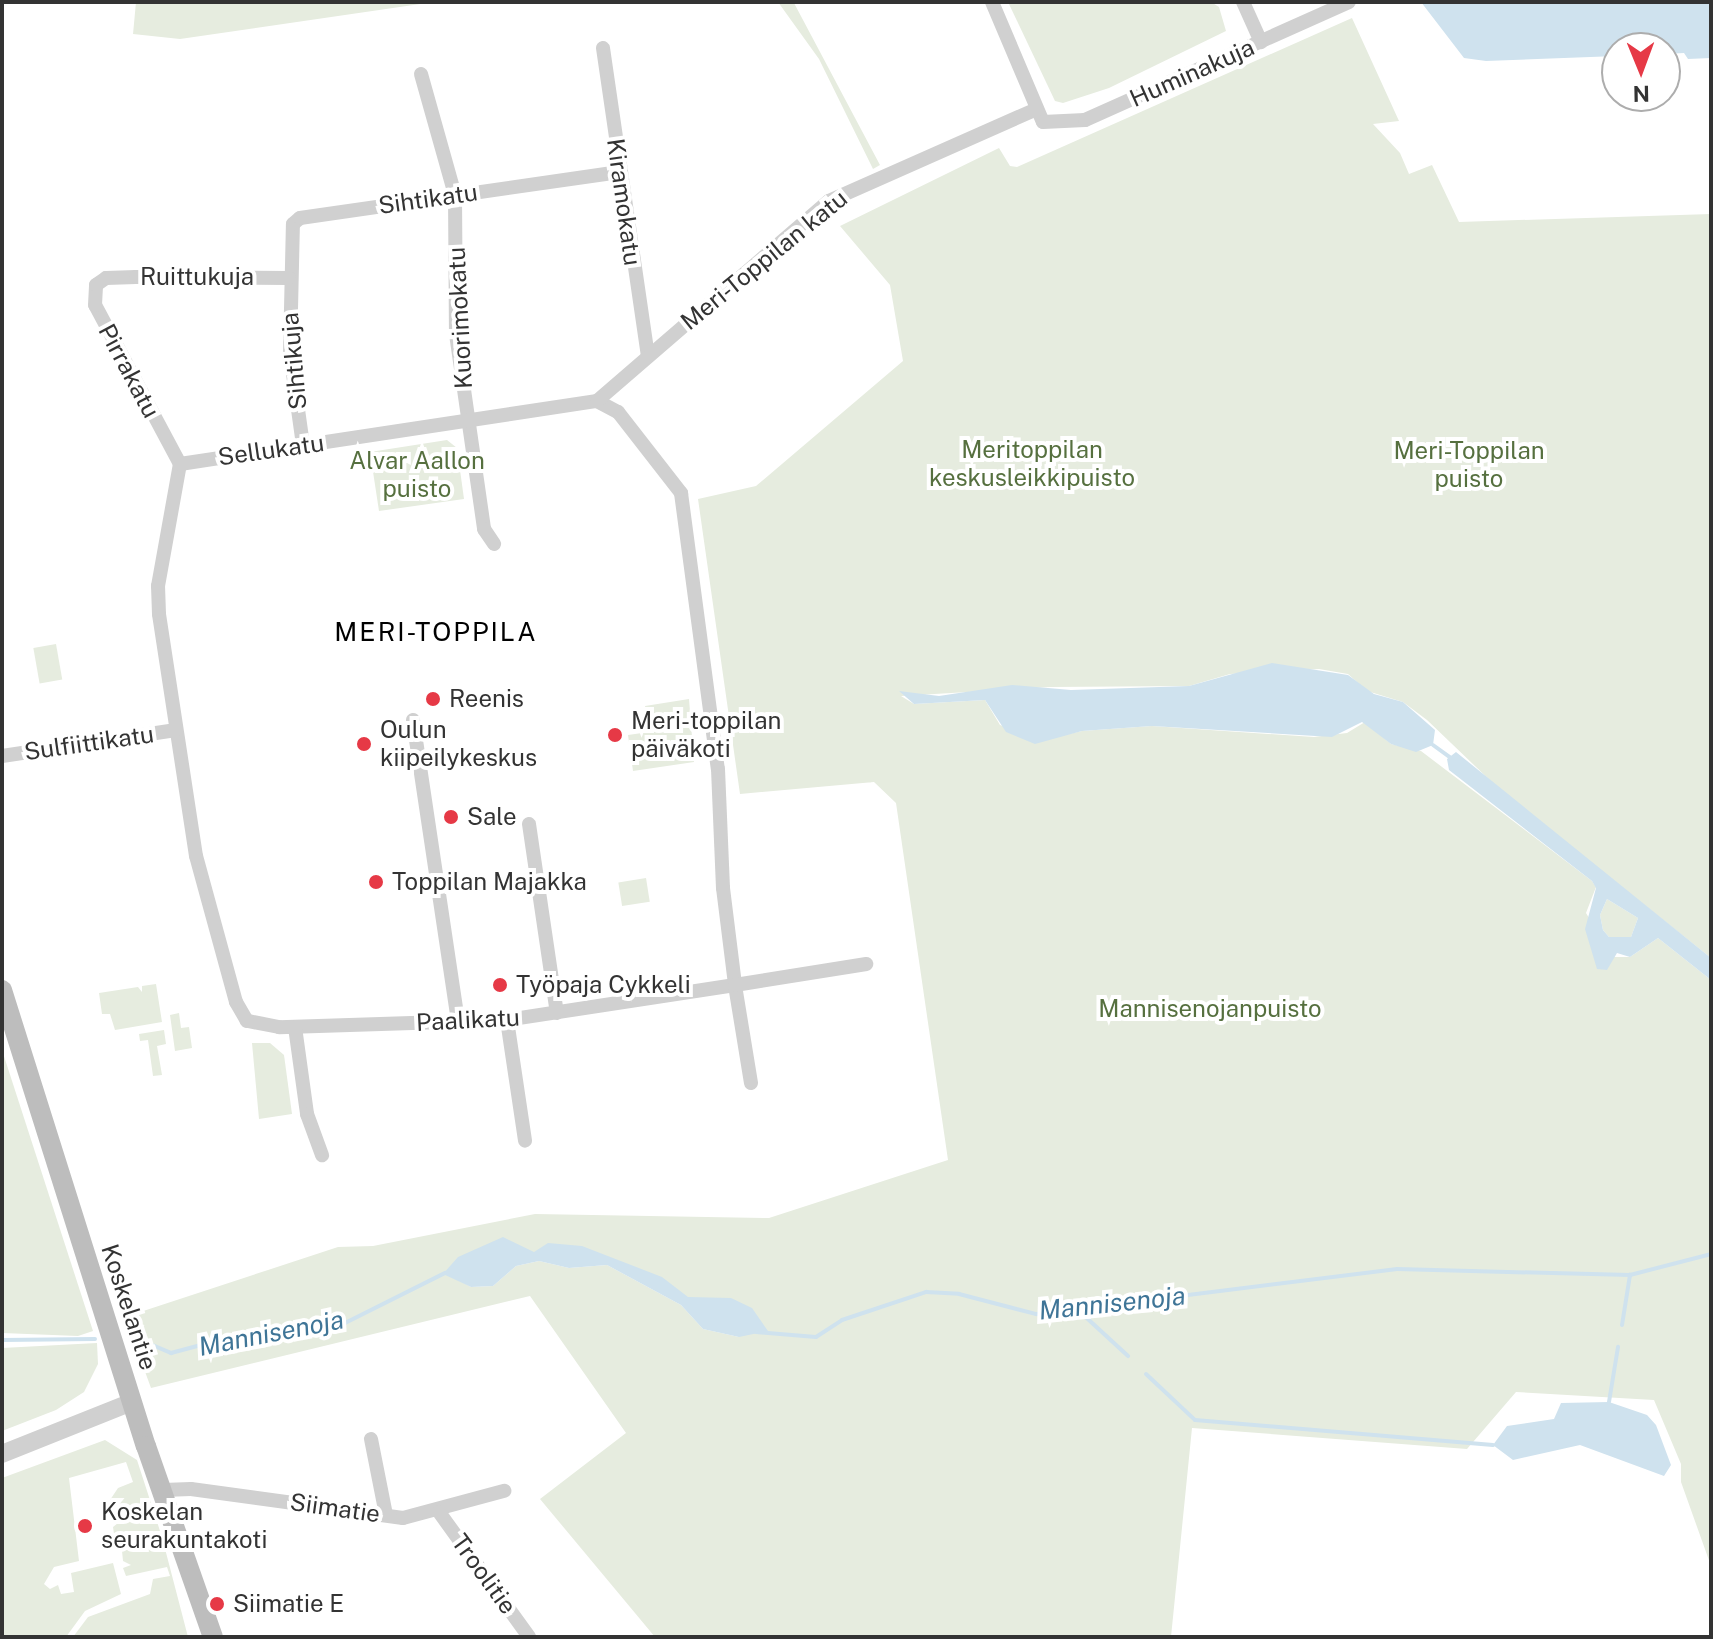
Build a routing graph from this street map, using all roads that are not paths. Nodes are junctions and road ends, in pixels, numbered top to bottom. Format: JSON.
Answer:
{"nodes":[{"id":1,"x":992,"y":2,"type":"edge"},
{"id":2,"x":1243,"y":2,"type":"edge"},
{"id":3,"x":1350,"y":2,"type":"edge"},
{"id":4,"x":1261,"y":42,"type":"junction"},
{"id":5,"x":603,"y":48,"type":"dead end"},
{"id":6,"x":421,"y":74,"type":"dead end"},
{"id":7,"x":1037,"y":109,"type":"junction"},
{"id":8,"x":618,"y":172,"type":"junction"},
{"id":9,"x":455,"y":195,"type":"junction"},
{"id":10,"x":106,"y":278,"type":"joint"},
{"id":11,"x":289,"y":278,"type":"junction"},
{"id":12,"x":648,"y":356,"type":"junction"},
{"id":13,"x":597,"y":401,"type":"junction"},
{"id":14,"x":468,"y":422,"type":"junction"},
{"id":15,"x":303,"y":445,"type":"junction"},
{"id":16,"x":180,"y":464,"type":"junction"},
{"id":17,"x":494,"y":544,"type":"dead end"},
{"id":18,"x":413,"y":720,"type":"dead end"},
{"id":19,"x":176,"y":730,"type":"junction"},
{"id":20,"x":2,"y":756,"type":"edge"},
{"id":21,"x":529,"y":824,"type":"dead end"},
{"id":22,"x":866,"y":964,"type":"dead end"},
{"id":23,"x":735,"y":985,"type":"junction"},
{"id":24,"x":2,"y":990,"type":"edge"},
{"id":25,"x":557,"y":1013,"type":"junction"},
{"id":26,"x":507,"y":1020,"type":"junction"},
{"id":27,"x":458,"y":1022,"type":"junction"},
{"id":28,"x":295,"y":1027,"type":"junction"},
{"id":29,"x":751,"y":1083,"type":"dead end"},
{"id":30,"x":525,"y":1141,"type":"dead end"},
{"id":31,"x":322,"y":1155,"type":"dead end"},
{"id":32,"x":132,"y":1402,"type":"junction"},
{"id":33,"x":371,"y":1439,"type":"dead end"},
{"id":34,"x":2,"y":1454,"type":"edge"},
{"id":35,"x":163,"y":1490,"type":"junction"},
{"id":36,"x":504,"y":1491,"type":"dead end"},
{"id":37,"x":439,"y":1512,"type":"junction"},
{"id":38,"x":386,"y":1515,"type":"junction"},
{"id":39,"x":213,"y":1637,"type":"edge"},
{"id":40,"x":529,"y":1637,"type":"edge"}],
"edges":[{"from":1,"to":7,"type":"street"},
{"from":2,"to":4,"type":"street"},
{"from":3,"to":4,"type":"street","name":"Huminakuja"},
{"from":4,"to":7,"type":"street","name":"Huminakuja"},
{"from":5,"to":8,"type":"street","name":"Kiramokatu"},
{"from":6,"to":9,"type":"street","name":"Kuorimokatu"},
{"from":7,"to":12,"type":"street","name":"Meri-Toppilan katu"},
{"from":8,"to":9,"type":"street","name":"Sihtikatu"},
{"from":8,"to":12,"type":"street","name":"Kiramokatu"},
{"from":9,"to":11,"type":"street","name":"Sihtikatu"},
{"from":9,"to":14,"type":"street","name":"Kuorimokatu"},
{"from":10,"to":11,"type":"street","name":"Ruittukuja"},
{"from":10,"to":16,"type":"street","name":"Pirrakatu"},
{"from":11,"to":15,"type":"street","name":"Sihtikuja"},
{"from":12,"to":13,"type":"street","name":"Meri-Toppilan katu"},
{"from":13,"to":14,"type":"street","name":"Sellukatu"},
{"from":13,"to":23,"type":"street"},
{"from":14,"to":15,"type":"street","name":"Sellukatu"},
{"from":14,"to":17,"type":"street","name":"Kuorimokatu"},
{"from":15,"to":16,"type":"street","name":"Sellukatu"},
{"from":16,"to":19,"type":"street"},
{"from":18,"to":27,"type":"street"},
{"from":19,"to":20,"type":"street","name":"Sulfiittikatu"},
{"from":19,"to":28,"type":"street","name":"Paalikatu"},
{"from":21,"to":25,"type":"street"},
{"from":22,"to":23,"type":"street","name":"Paalikatu"},
{"from":23,"to":25,"type":"street","name":"Paalikatu"},
{"from":23,"to":29,"type":"street"},
{"from":24,"to":32,"type":"main road","name":"Koskelantie"},
{"from":25,"to":26,"type":"street","name":"Paalikatu"},
{"from":26,"to":27,"type":"street","name":"Paalikatu"},
{"from":26,"to":30,"type":"street"},
{"from":27,"to":28,"type":"street","name":"Paalikatu"},
{"from":28,"to":31,"type":"street"},
{"from":32,"to":34,"type":"street"},
{"from":32,"to":35,"type":"main road","name":"Koskelantie"},
{"from":33,"to":38,"type":"street"},
{"from":35,"to":38,"type":"street","name":"Siimatie"},
{"from":35,"to":39,"type":"main road","name":"Koskelantie"},
{"from":36,"to":37,"type":"street","name":"Siimatie"},
{"from":37,"to":38,"type":"street","name":"Siimatie"},
{"from":37,"to":40,"type":"street","name":"Troolitie"}]}
